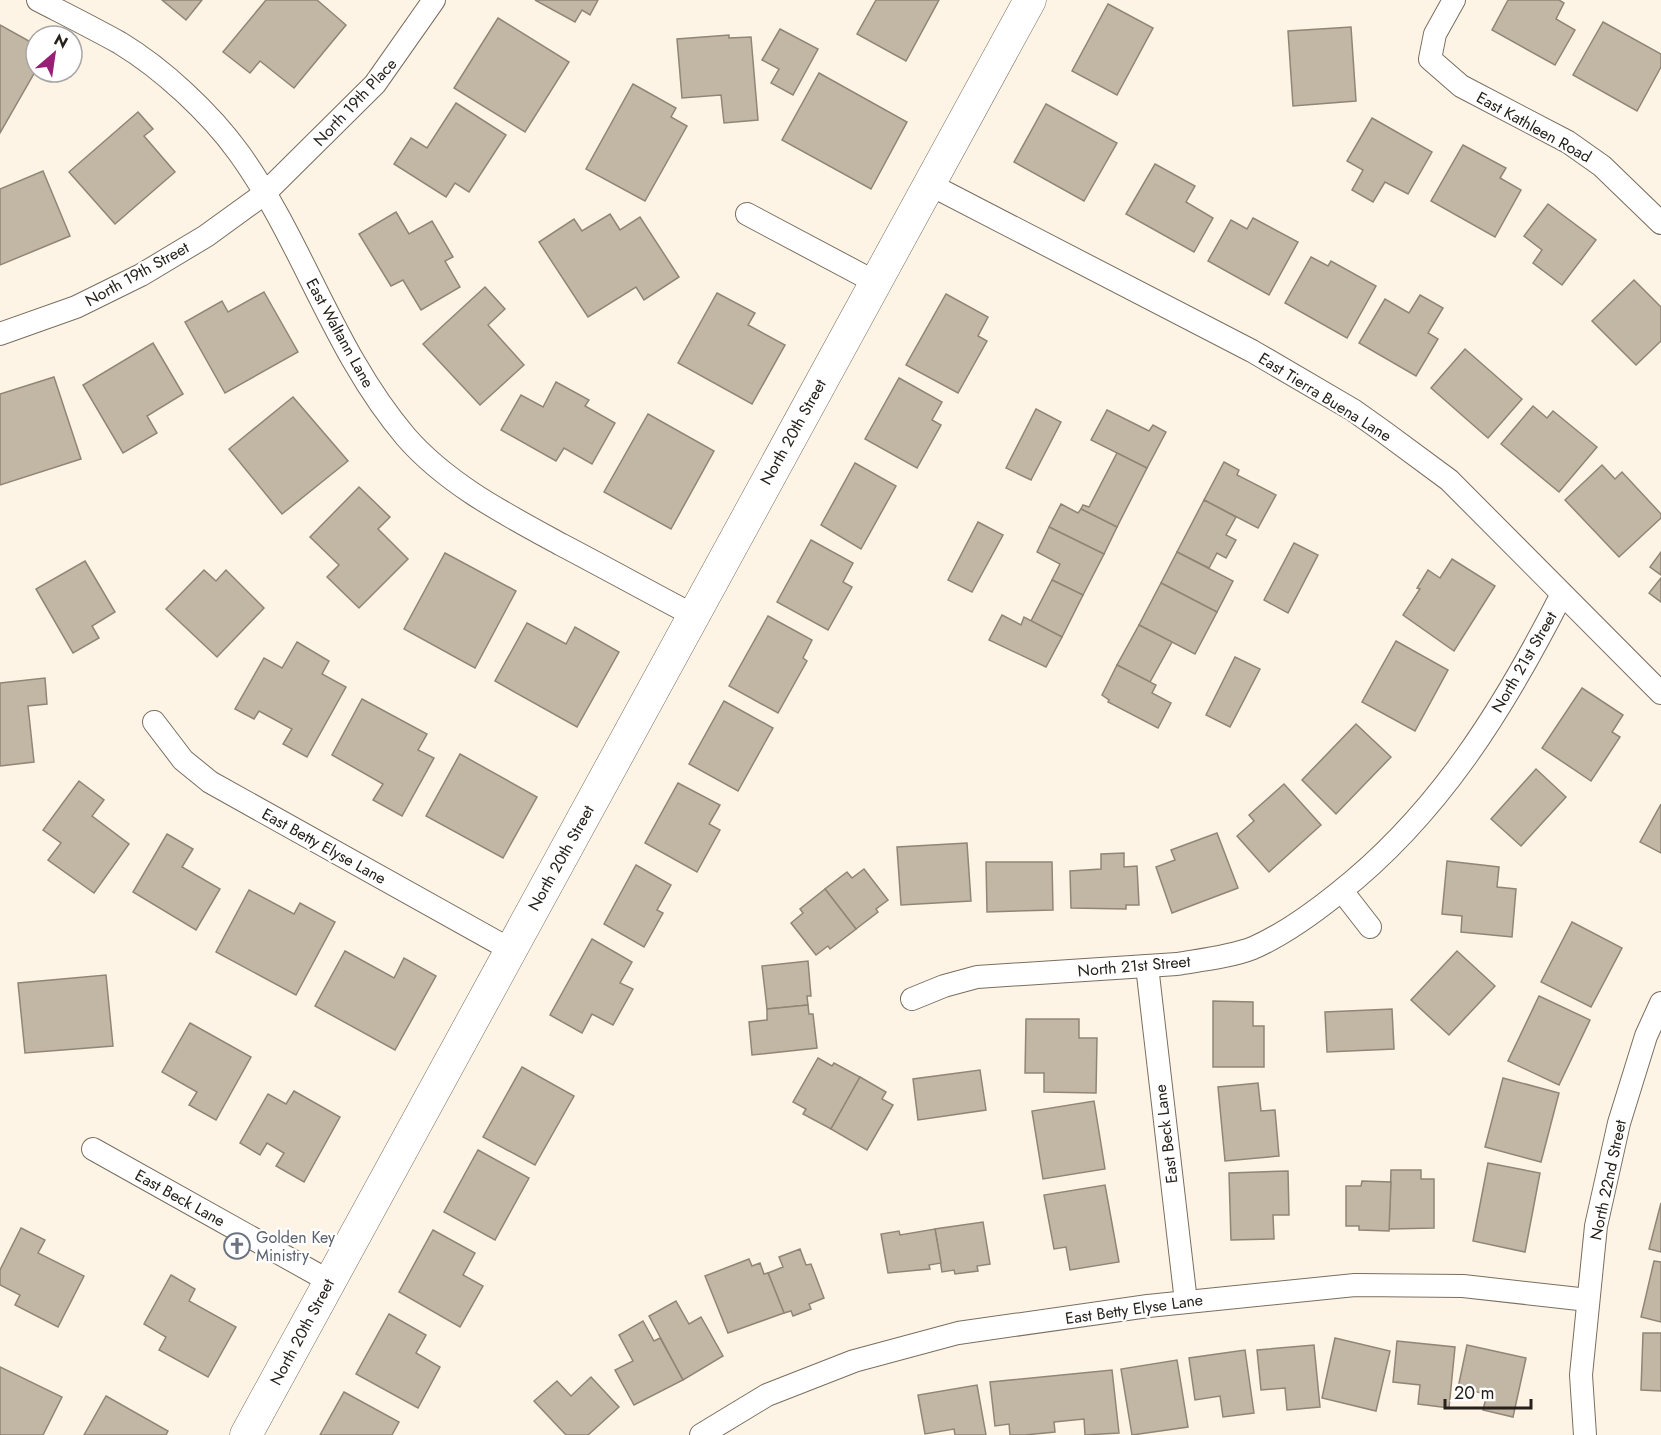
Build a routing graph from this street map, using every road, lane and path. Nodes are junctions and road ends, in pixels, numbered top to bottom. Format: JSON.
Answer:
{"nodes":[{"id":1,"x":38,"y":0,"type":"edge"},
{"id":2,"x":434,"y":0,"type":"edge"},
{"id":3,"x":1030,"y":0,"type":"edge"},
{"id":4,"x":1454,"y":0,"type":"edge"},
{"id":5,"x":929,"y":184,"type":"junction"},
{"id":6,"x":264,"y":194,"type":"junction"},
{"id":7,"x":747,"y":214,"type":"dead end"},
{"id":8,"x":1661,"y":223,"type":"edge"},
{"id":9,"x":875,"y":282,"type":"junction"},
{"id":10,"x":0,"y":334,"type":"edge"},
{"id":11,"x":1562,"y":594,"type":"junction"},
{"id":12,"x":693,"y":615,"type":"junction"},
{"id":13,"x":1661,"y":693,"type":"edge"},
{"id":14,"x":154,"y":722,"type":"dead end"},
{"id":15,"x":1342,"y":891,"type":"junction"},
{"id":16,"x":1370,"y":927,"type":"dead end"},
{"id":17,"x":511,"y":950,"type":"junction"},
{"id":18,"x":1147,"y":966,"type":"junction"},
{"id":19,"x":912,"y":999,"type":"dead end"},
{"id":20,"x":1661,"y":1003,"type":"edge"},
{"id":21,"x":93,"y":1149,"type":"dead end"},
{"id":22,"x":329,"y":1281,"type":"junction"},
{"id":23,"x":1588,"y":1300,"type":"junction"},
{"id":24,"x":1186,"y":1302,"type":"junction"},
{"id":25,"x":246,"y":1435,"type":"edge"},
{"id":26,"x":701,"y":1435,"type":"edge"},
{"id":27,"x":1585,"y":1435,"type":"edge"}],
"edges":[{"from":1,"to":6,"type":"street","name":"East Waltann Lane"},
{"from":2,"to":6,"type":"street","name":"North 19th Place"},
{"from":3,"to":5,"type":"street","name":"North 20th Street"},
{"from":4,"to":8,"type":"street","name":"East Kathleen Road"},
{"from":5,"to":9,"type":"street","name":"North 20th Street"},
{"from":5,"to":11,"type":"street","name":"East Tierra Buena Lane"},
{"from":6,"to":10,"type":"street","name":"North 19th Street"},
{"from":6,"to":12,"type":"street","name":"East Waltann Lane"},
{"from":7,"to":9,"type":"street"},
{"from":9,"to":12,"type":"street","name":"North 20th Street"},
{"from":11,"to":13,"type":"street","name":"East Tierra Buena Lane"},
{"from":11,"to":15,"type":"street","name":"North 21st Street"},
{"from":12,"to":17,"type":"street","name":"North 20th Street"},
{"from":14,"to":17,"type":"street","name":"East Betty Elyse Lane"},
{"from":15,"to":16,"type":"street"},
{"from":15,"to":18,"type":"street","name":"North 21st Street"},
{"from":17,"to":22,"type":"street","name":"North 20th Street"},
{"from":18,"to":19,"type":"street","name":"North 21st Street"},
{"from":18,"to":24,"type":"street","name":"East Beck Lane"},
{"from":20,"to":23,"type":"street","name":"North 22nd Street"},
{"from":21,"to":22,"type":"street","name":"East Beck Lane"},
{"from":22,"to":25,"type":"street","name":"North 20th Street"},
{"from":23,"to":24,"type":"street","name":"East Betty Elyse Lane"},
{"from":23,"to":27,"type":"street","name":"North 22nd Street"},
{"from":24,"to":26,"type":"street","name":"East Betty Elyse Lane"}]}
